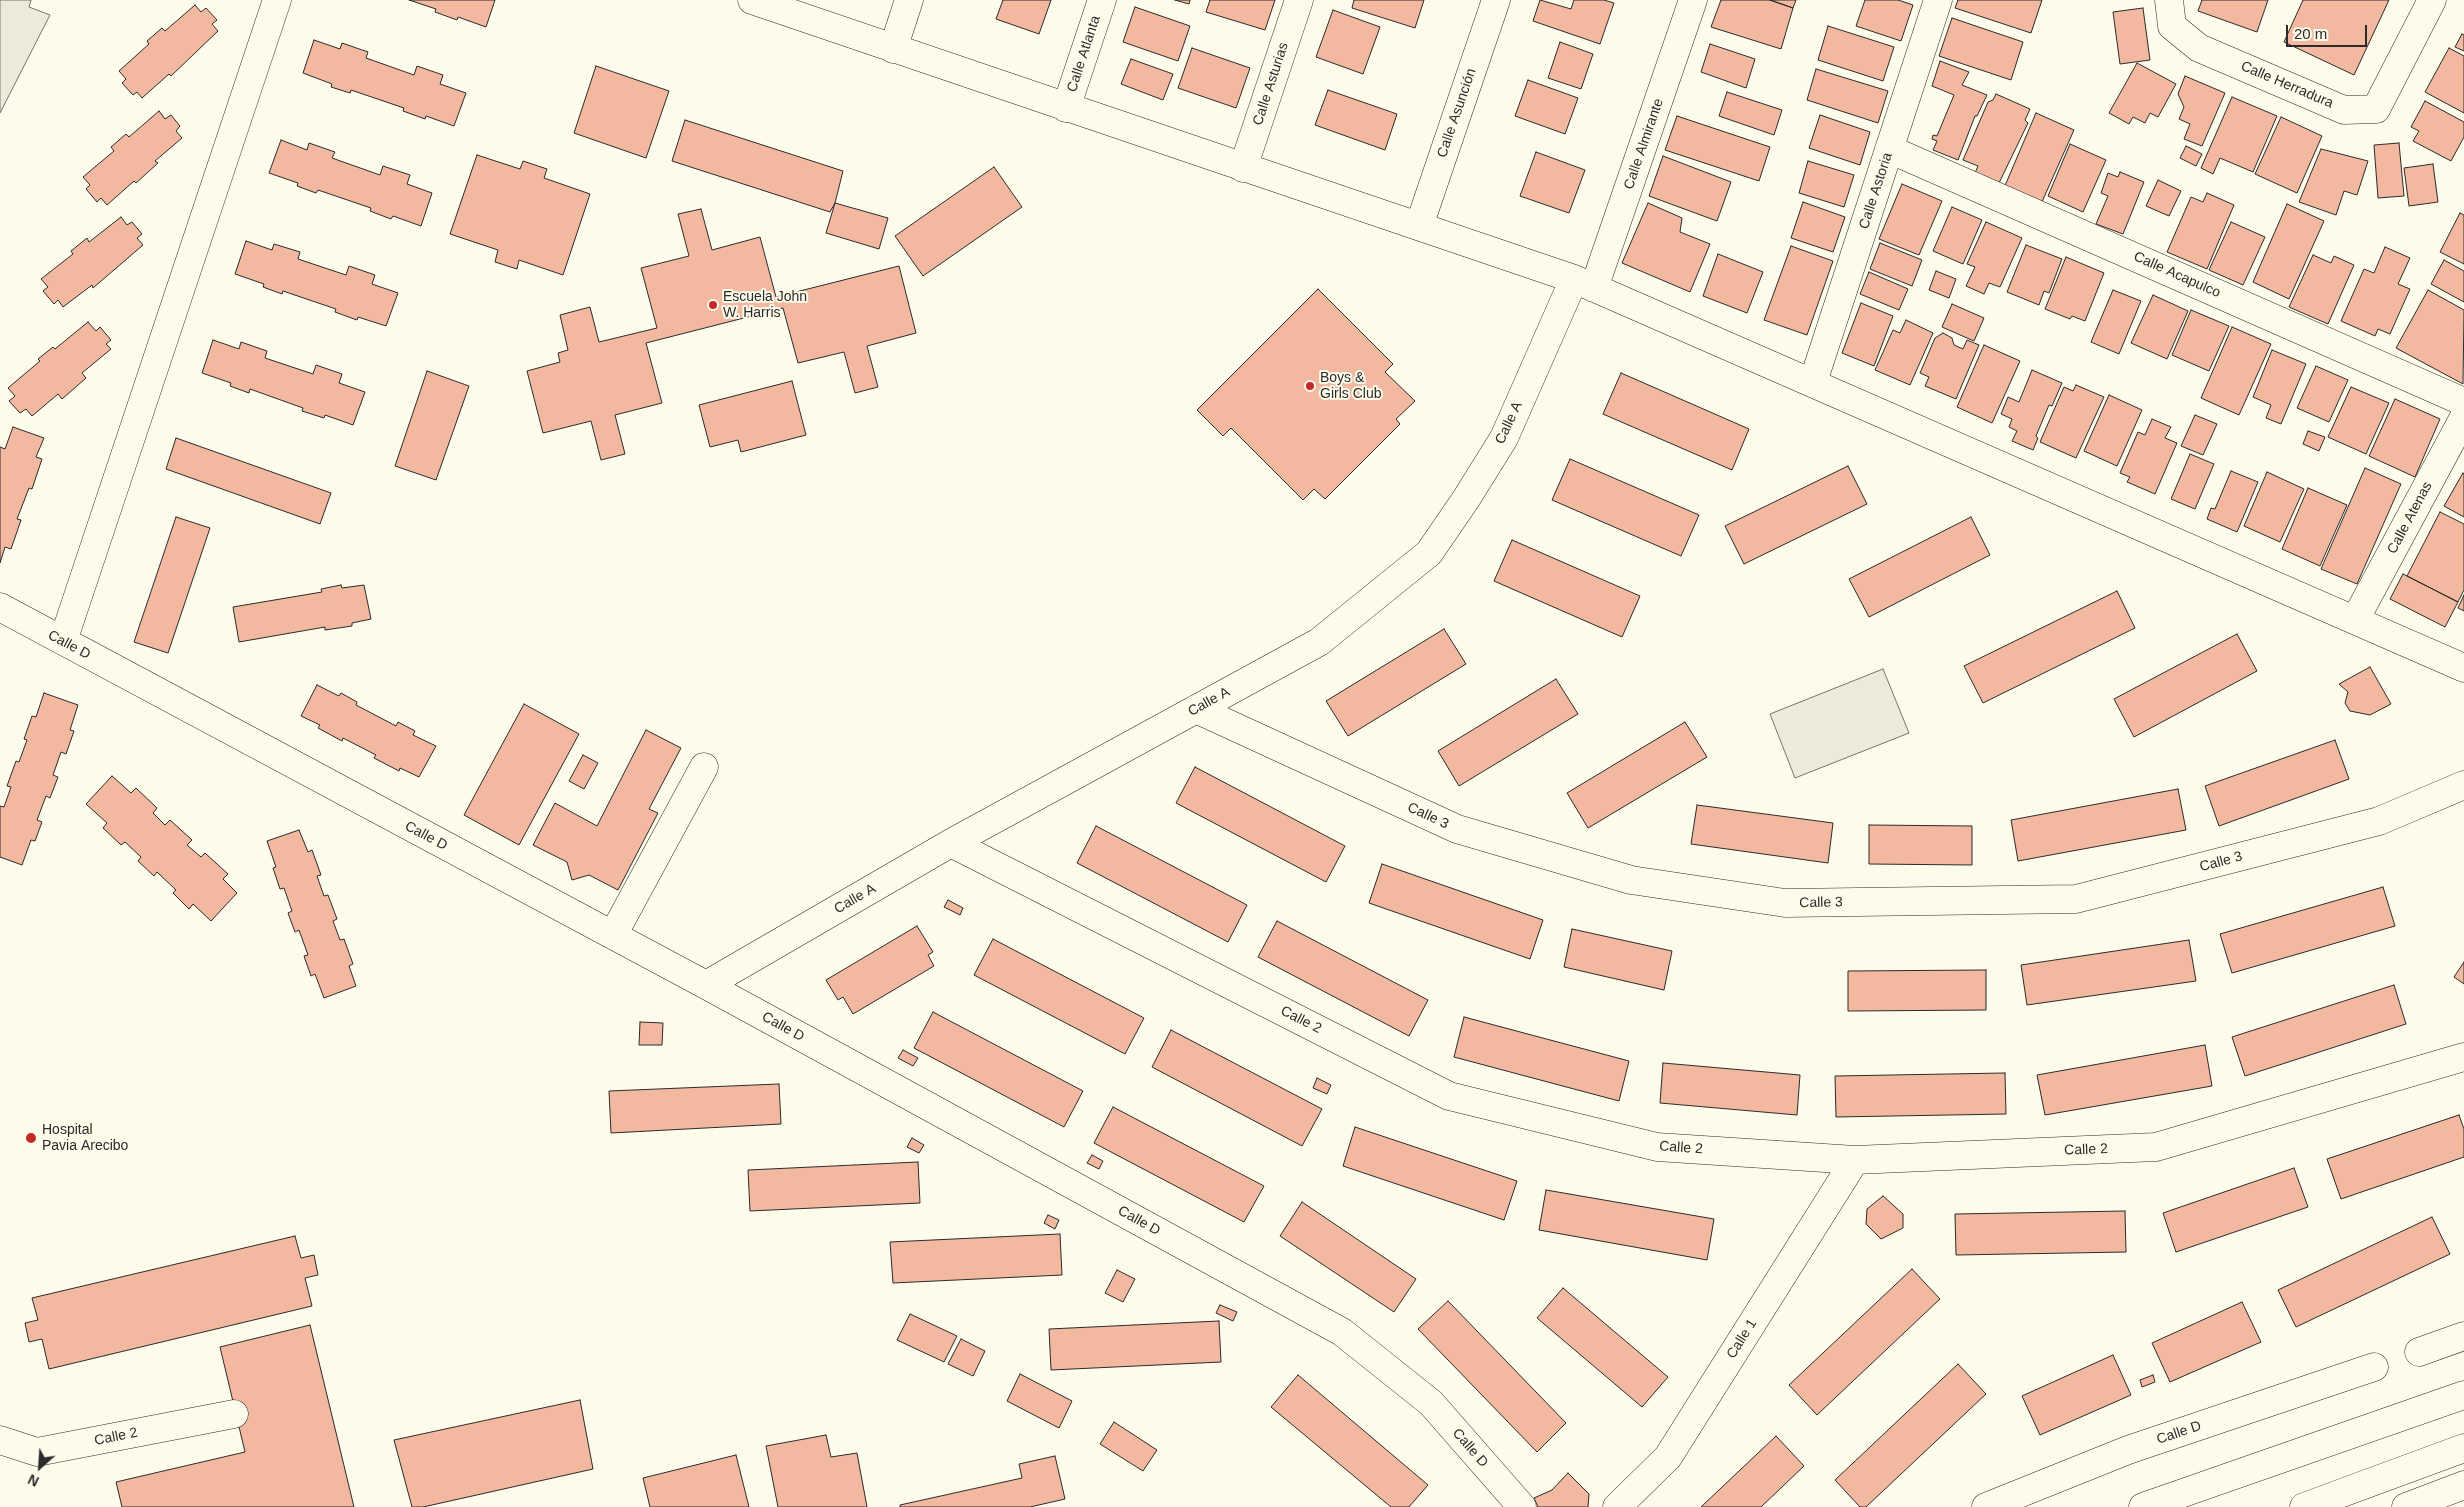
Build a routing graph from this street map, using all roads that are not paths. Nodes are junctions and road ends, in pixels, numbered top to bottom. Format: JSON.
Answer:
{"nodes":[{"id":1,"x":277,"y":0,"type":"edge"},
{"id":2,"x":752,"y":0,"type":"edge"},
{"id":3,"x":909,"y":0,"type":"edge"},
{"id":4,"x":1102,"y":0,"type":"edge"},
{"id":5,"x":1299,"y":0,"type":"edge"},
{"id":6,"x":1496,"y":0,"type":"edge"},
{"id":7,"x":1693,"y":0,"type":"edge"},
{"id":8,"x":1938,"y":0,"type":"edge"},
{"id":9,"x":2169,"y":0,"type":"edge"},
{"id":10,"x":2432,"y":0,"type":"edge"},
{"id":11,"x":893,"y":49,"type":"junction"},
{"id":12,"x":1066,"y":108,"type":"junction"},
{"id":13,"x":1889,"y":149,"type":"junction"},
{"id":14,"x":1243,"y":168,"type":"junction"},
{"id":15,"x":1419,"y":226,"type":"junction"},
{"id":16,"x":1584,"y":283,"type":"junction"},
{"id":17,"x":1813,"y":382,"type":"junction"},
{"id":18,"x":2464,"y":402,"type":"edge"},
{"id":19,"x":2464,"y":417,"type":"edge"},
{"id":20,"x":0,"y":607,"type":"edge"},
{"id":21,"x":2355,"y":620,"type":"junction"},
{"id":22,"x":62,"y":642,"type":"junction"},
{"id":23,"x":2464,"y":668,"type":"edge"},
{"id":24,"x":1196,"y":709,"type":"junction"},
{"id":25,"x":704,"y":767,"type":"dead end"},
{"id":26,"x":2464,"y":785,"type":"edge"},
{"id":27,"x":952,"y":843,"type":"junction"},
{"id":28,"x":613,"y":936,"type":"junction"},
{"id":29,"x":706,"y":985,"type":"junction"},
{"id":30,"x":2464,"y":1057,"type":"edge"},
{"id":31,"x":1855,"y":1160,"type":"junction"},
{"id":32,"x":2464,"y":1336,"type":"edge"},
{"id":33,"x":2418,"y":1352,"type":"dead end"},
{"id":34,"x":2374,"y":1367,"type":"dead end"},
{"id":35,"x":2464,"y":1395,"type":"edge"},
{"id":36,"x":234,"y":1414,"type":"dead end"},
{"id":37,"x":0,"y":1440,"type":"edge"},
{"id":38,"x":2464,"y":1448,"type":"edge"},
{"id":39,"x":2464,"y":1485,"type":"edge"},
{"id":40,"x":1522,"y":1507,"type":"edge"},
{"id":41,"x":1617,"y":1507,"type":"edge"},
{"id":42,"x":1986,"y":1507,"type":"edge"},
{"id":43,"x":2143,"y":1507,"type":"edge"},
{"id":44,"x":2304,"y":1507,"type":"edge"},
{"id":45,"x":2406,"y":1507,"type":"edge"}],
"edges":[{"from":1,"to":22,"type":"street"},
{"from":2,"to":11,"type":"street"},
{"from":3,"to":11,"type":"street"},
{"from":4,"to":12,"type":"street","name":"Calle Atlanta"},
{"from":5,"to":14,"type":"street","name":"Calle Asturias"},
{"from":6,"to":15,"type":"street","name":"Calle Asunción"},
{"from":7,"to":16,"type":"street","name":"Calle Almirante"},
{"from":8,"to":13,"type":"street","name":"Calle Astoria"},
{"from":9,"to":10,"type":"street","name":"Calle Herradura"},
{"from":11,"to":12,"type":"street"},
{"from":12,"to":14,"type":"street"},
{"from":13,"to":17,"type":"street","name":"Calle Astoria"},
{"from":13,"to":18,"type":"street","name":"Calle Acapulco"},
{"from":14,"to":15,"type":"street"},
{"from":15,"to":16,"type":"street"},
{"from":16,"to":17,"type":"street"},
{"from":16,"to":24,"type":"street","name":"Calle A"},
{"from":17,"to":21,"type":"street"},
{"from":19,"to":21,"type":"street","name":"Calle Atenas"},
{"from":20,"to":22,"type":"street","name":"Calle D"},
{"from":21,"to":23,"type":"street"},
{"from":22,"to":28,"type":"street","name":"Calle D"},
{"from":24,"to":26,"type":"street","name":"Calle 3"},
{"from":24,"to":27,"type":"street","name":"Calle A"},
{"from":25,"to":28,"type":"street"},
{"from":27,"to":29,"type":"street","name":"Calle A"},
{"from":27,"to":31,"type":"street","name":"Calle 2"},
{"from":28,"to":29,"type":"street","name":"Calle D"},
{"from":29,"to":40,"type":"street","name":"Calle D"},
{"from":30,"to":31,"type":"street","name":"Calle 2"},
{"from":31,"to":41,"type":"street","name":"Calle 1"},
{"from":32,"to":33,"type":"street"},
{"from":34,"to":42,"type":"street","name":"Calle D"},
{"from":35,"to":43,"type":"street"},
{"from":36,"to":37,"type":"street","name":"Calle 2"},
{"from":38,"to":44,"type":"street"},
{"from":39,"to":45,"type":"street"}]}
